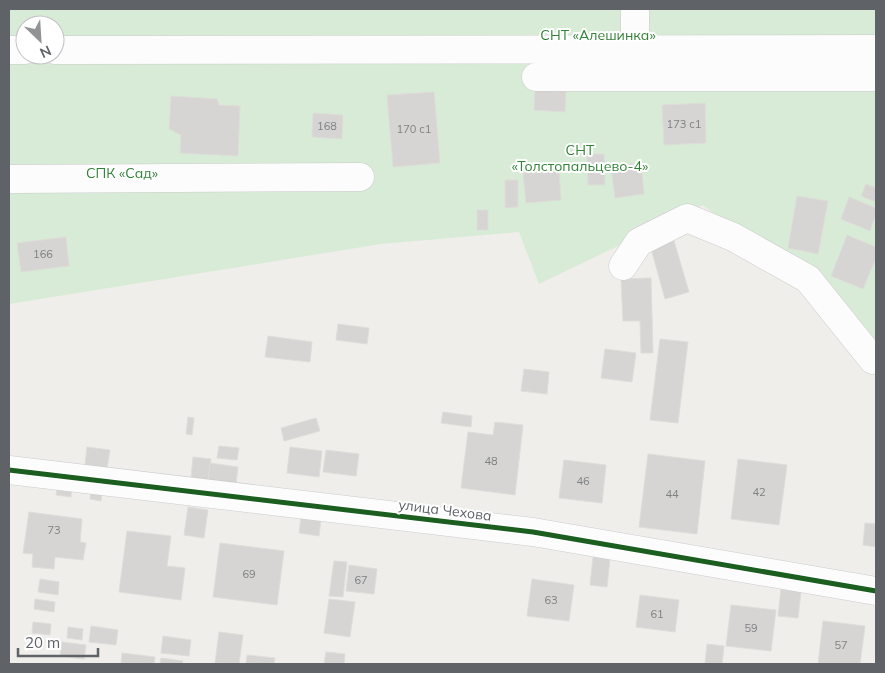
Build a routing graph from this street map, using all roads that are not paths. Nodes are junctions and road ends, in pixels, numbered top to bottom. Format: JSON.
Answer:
{"nodes":[{"id":1,"x":635,"y":9,"type":"edge"},
{"id":2,"x":635,"y":49,"type":"junction"},
{"id":3,"x":876,"y":49,"type":"edge"},
{"id":4,"x":65,"y":50,"type":"edge"},
{"id":5,"x":536,"y":77,"type":"dead end"},
{"id":6,"x":876,"y":77,"type":"edge"},
{"id":7,"x":360,"y":177,"type":"dead end"},
{"id":8,"x":9,"y":179,"type":"edge"},
{"id":9,"x":623,"y":266,"type":"dead end"},
{"id":10,"x":875,"y":364,"type":"edge"},
{"id":11,"x":9,"y":470,"type":"edge"},
{"id":12,"x":876,"y":590,"type":"edge"}],
"edges":[{"from":1,"to":2,"type":"street"},
{"from":2,"to":3,"type":"street"},
{"from":2,"to":4,"type":"street"},
{"from":5,"to":6,"type":"street"},
{"from":7,"to":8,"type":"street"},
{"from":9,"to":10,"type":"street"},
{"from":11,"to":12,"type":"street","name":"улица Чехова"}]}
